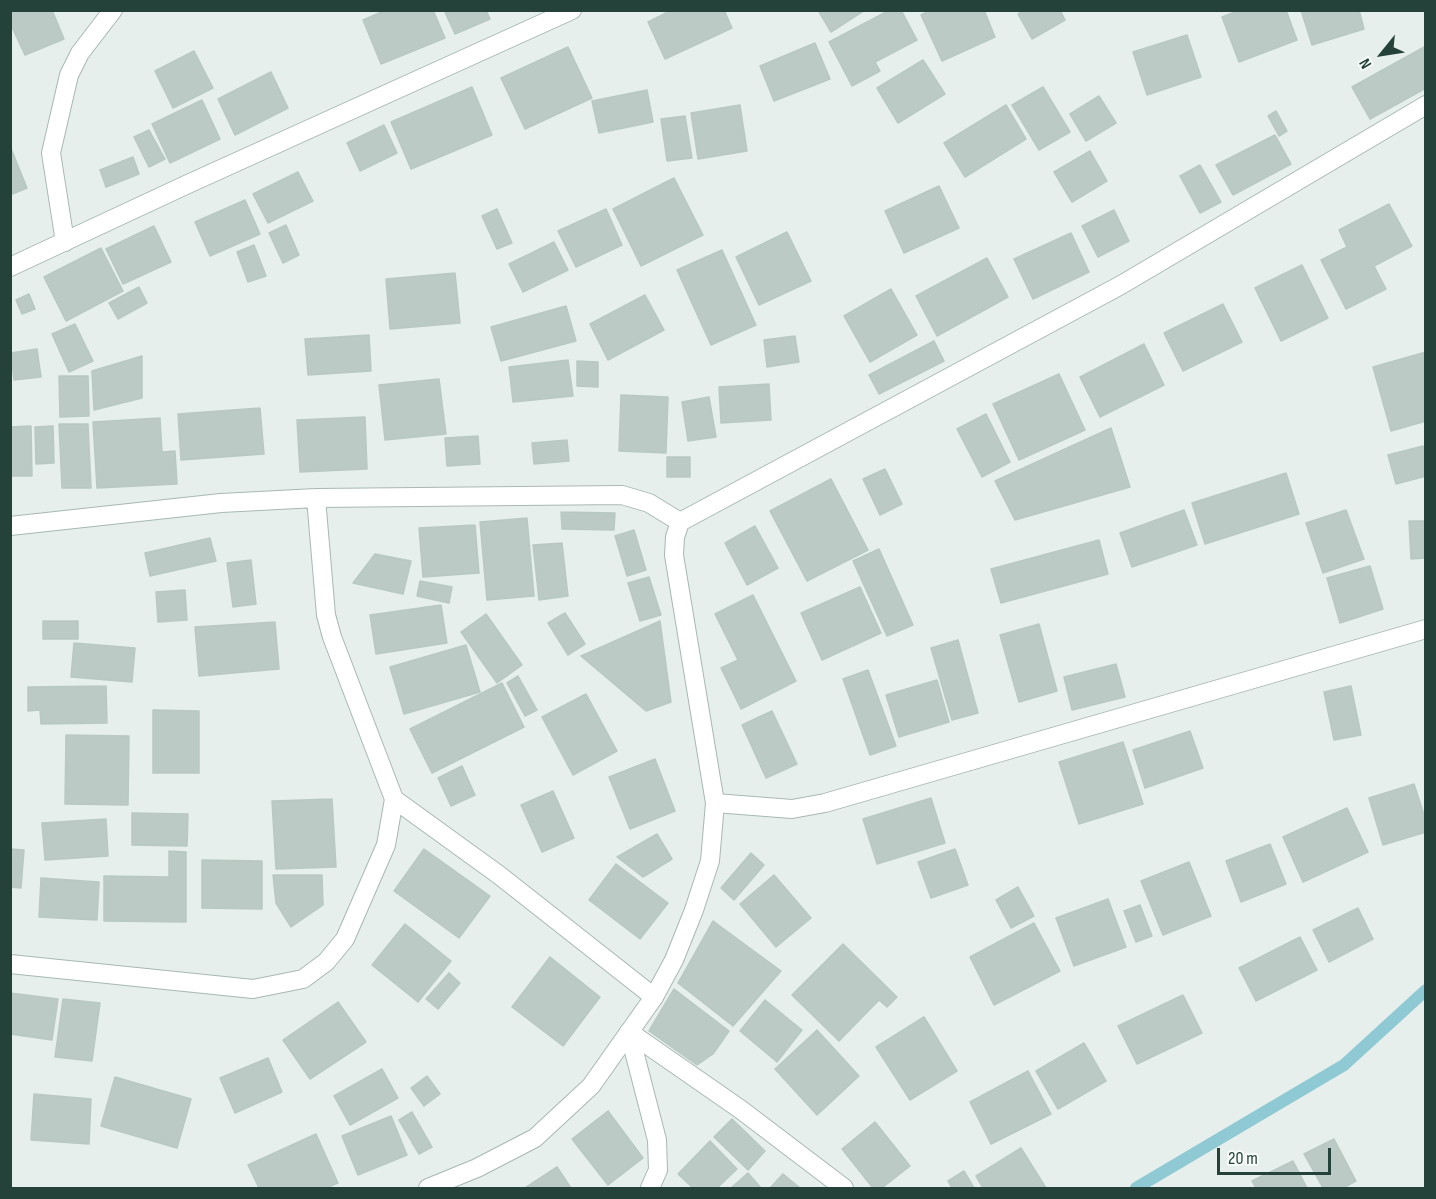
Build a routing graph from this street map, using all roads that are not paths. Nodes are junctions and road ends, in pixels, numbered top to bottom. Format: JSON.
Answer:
{"nodes":[{"id":1,"x":113,"y":10,"type":"edge"},
{"id":2,"x":572,"y":10,"type":"edge"},
{"id":3,"x":1425,"y":105,"type":"edge"},
{"id":4,"x":65,"y":242,"type":"junction"},
{"id":5,"x":10,"y":267,"type":"edge"},
{"id":6,"x":316,"y":498,"type":"junction"},
{"id":7,"x":680,"y":522,"type":"junction"},
{"id":8,"x":10,"y":526,"type":"edge"},
{"id":9,"x":1425,"y":629,"type":"edge"},
{"id":10,"x":394,"y":799,"type":"junction"},
{"id":11,"x":715,"y":803,"type":"junction"},
{"id":12,"x":10,"y":964,"type":"edge"},
{"id":13,"x":654,"y":997,"type":"junction"},
{"id":14,"x":629,"y":1032,"type":"junction"},
{"id":15,"x":428,"y":1188,"type":"edge"},
{"id":16,"x":650,"y":1188,"type":"edge"},
{"id":17,"x":844,"y":1188,"type":"edge"}],
"edges":[{"from":1,"to":4,"type":"street"},
{"from":2,"to":4,"type":"street"},
{"from":3,"to":7,"type":"street"},
{"from":4,"to":5,"type":"street"},
{"from":6,"to":7,"type":"street"},
{"from":6,"to":8,"type":"street"},
{"from":6,"to":10,"type":"street"},
{"from":7,"to":11,"type":"street"},
{"from":9,"to":11,"type":"street"},
{"from":10,"to":12,"type":"street"},
{"from":10,"to":13,"type":"street"},
{"from":11,"to":13,"type":"street"},
{"from":13,"to":14,"type":"street"},
{"from":14,"to":15,"type":"street"},
{"from":14,"to":16,"type":"street"},
{"from":14,"to":17,"type":"street"}]}
